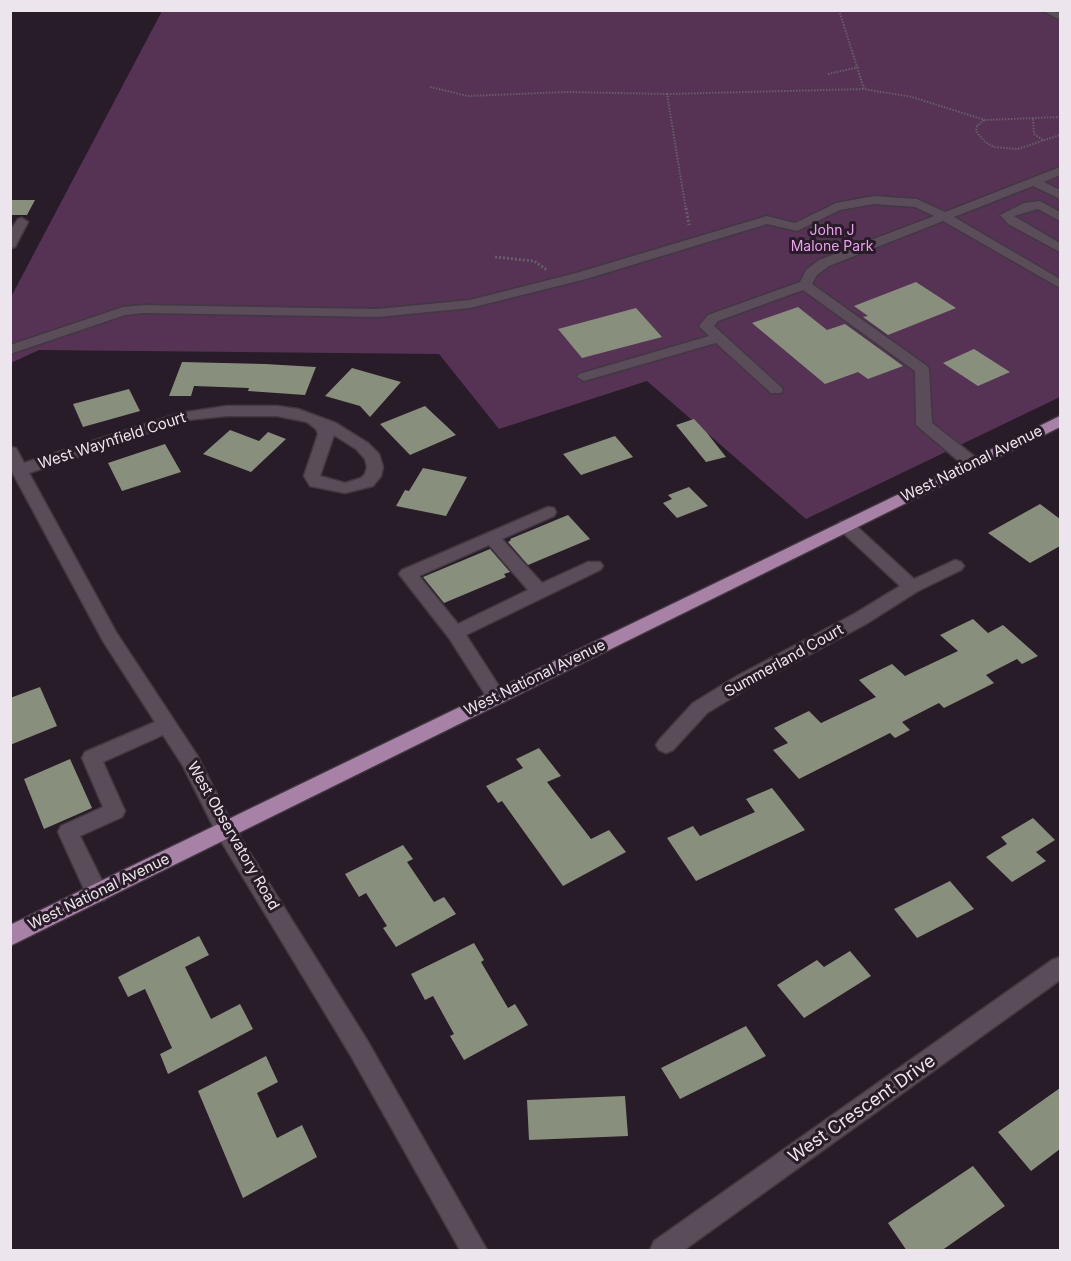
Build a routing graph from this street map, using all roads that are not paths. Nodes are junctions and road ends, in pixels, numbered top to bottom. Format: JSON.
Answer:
{"nodes":[{"id":1,"x":1047,"y":10,"type":"edge"},
{"id":2,"x":1060,"y":16,"type":"edge"},
{"id":3,"x":1060,"y":171,"type":"edge"},
{"id":4,"x":1033,"y":181,"type":"junction"},
{"id":5,"x":1060,"y":195,"type":"edge"},
{"id":6,"x":944,"y":216,"type":"junction"},
{"id":7,"x":1060,"y":217,"type":"edge"},
{"id":8,"x":22,"y":222,"type":"dead end"},
{"id":9,"x":10,"y":244,"type":"edge"},
{"id":10,"x":1060,"y":248,"type":"edge"},
{"id":11,"x":1060,"y":284,"type":"edge"},
{"id":12,"x":806,"y":285,"type":"junction"},
{"id":13,"x":719,"y":338,"type":"junction"},
{"id":14,"x":10,"y":350,"type":"edge"},
{"id":15,"x":584,"y":377,"type":"dead end"},
{"id":16,"x":776,"y":390,"type":"dead end"},
{"id":17,"x":312,"y":419,"type":"junction"},
{"id":18,"x":1060,"y":421,"type":"edge"},
{"id":19,"x":15,"y":461,"type":"edge"},
{"id":20,"x":973,"y":464,"type":"junction"},
{"id":21,"x":548,"y":512,"type":"dead end"},
{"id":22,"x":846,"y":526,"type":"junction"},
{"id":23,"x":491,"y":537,"type":"junction"},
{"id":24,"x":594,"y":566,"type":"dead end"},
{"id":25,"x":955,"y":566,"type":"dead end"},
{"id":26,"x":912,"y":587,"type":"junction"},
{"id":27,"x":540,"y":592,"type":"junction"},
{"id":28,"x":455,"y":633,"type":"junction"},
{"id":29,"x":497,"y":697,"type":"junction"},
{"id":30,"x":167,"y":725,"type":"junction"},
{"id":31,"x":666,"y":745,"type":"dead end"},
{"id":32,"x":225,"y":830,"type":"junction"},
{"id":33,"x":97,"y":892,"type":"junction"},
{"id":34,"x":10,"y":936,"type":"edge"},
{"id":35,"x":1060,"y":967,"type":"edge"},
{"id":36,"x":474,"y":1251,"type":"edge"},
{"id":37,"x":663,"y":1251,"type":"edge"}],
"edges":[{"from":1,"to":2,"type":"street"},
{"from":3,"to":4,"type":"street"},
{"from":4,"to":5,"type":"street"},
{"from":4,"to":6,"type":"street"},
{"from":6,"to":11,"type":"street"},
{"from":6,"to":12,"type":"street"},
{"from":6,"to":14,"type":"street"},
{"from":7,"to":10,"type":"street"},
{"from":8,"to":9,"type":"street"},
{"from":12,"to":13,"type":"street"},
{"from":12,"to":20,"type":"street"},
{"from":13,"to":15,"type":"street"},
{"from":13,"to":16,"type":"street"},
{"from":17,"to":17,"type":"street","name":"West Waynfield Court"},
{"from":17,"to":19,"type":"street","name":"West Waynfield Court"},
{"from":18,"to":20,"type":"main road","name":"West National Avenue"},
{"from":19,"to":30,"type":"street","name":"West Observatory Road"},
{"from":20,"to":22,"type":"main road","name":"West National Avenue"},
{"from":21,"to":23,"type":"street"},
{"from":22,"to":26,"type":"street"},
{"from":22,"to":29,"type":"main road","name":"West National Avenue"},
{"from":23,"to":27,"type":"street"},
{"from":23,"to":28,"type":"street"},
{"from":24,"to":27,"type":"street"},
{"from":25,"to":26,"type":"street","name":"Summerland Court"},
{"from":26,"to":31,"type":"street","name":"Summerland Court"},
{"from":27,"to":28,"type":"street"},
{"from":28,"to":29,"type":"street"},
{"from":29,"to":32,"type":"main road","name":"West National Avenue"},
{"from":30,"to":32,"type":"street","name":"West Observatory Road"},
{"from":30,"to":33,"type":"street"},
{"from":32,"to":33,"type":"main road","name":"West National Avenue"},
{"from":32,"to":36,"type":"street","name":"West Observatory Road"},
{"from":33,"to":34,"type":"main road","name":"West National Avenue"},
{"from":35,"to":37,"type":"street","name":"West Crescent Drive"}]}
